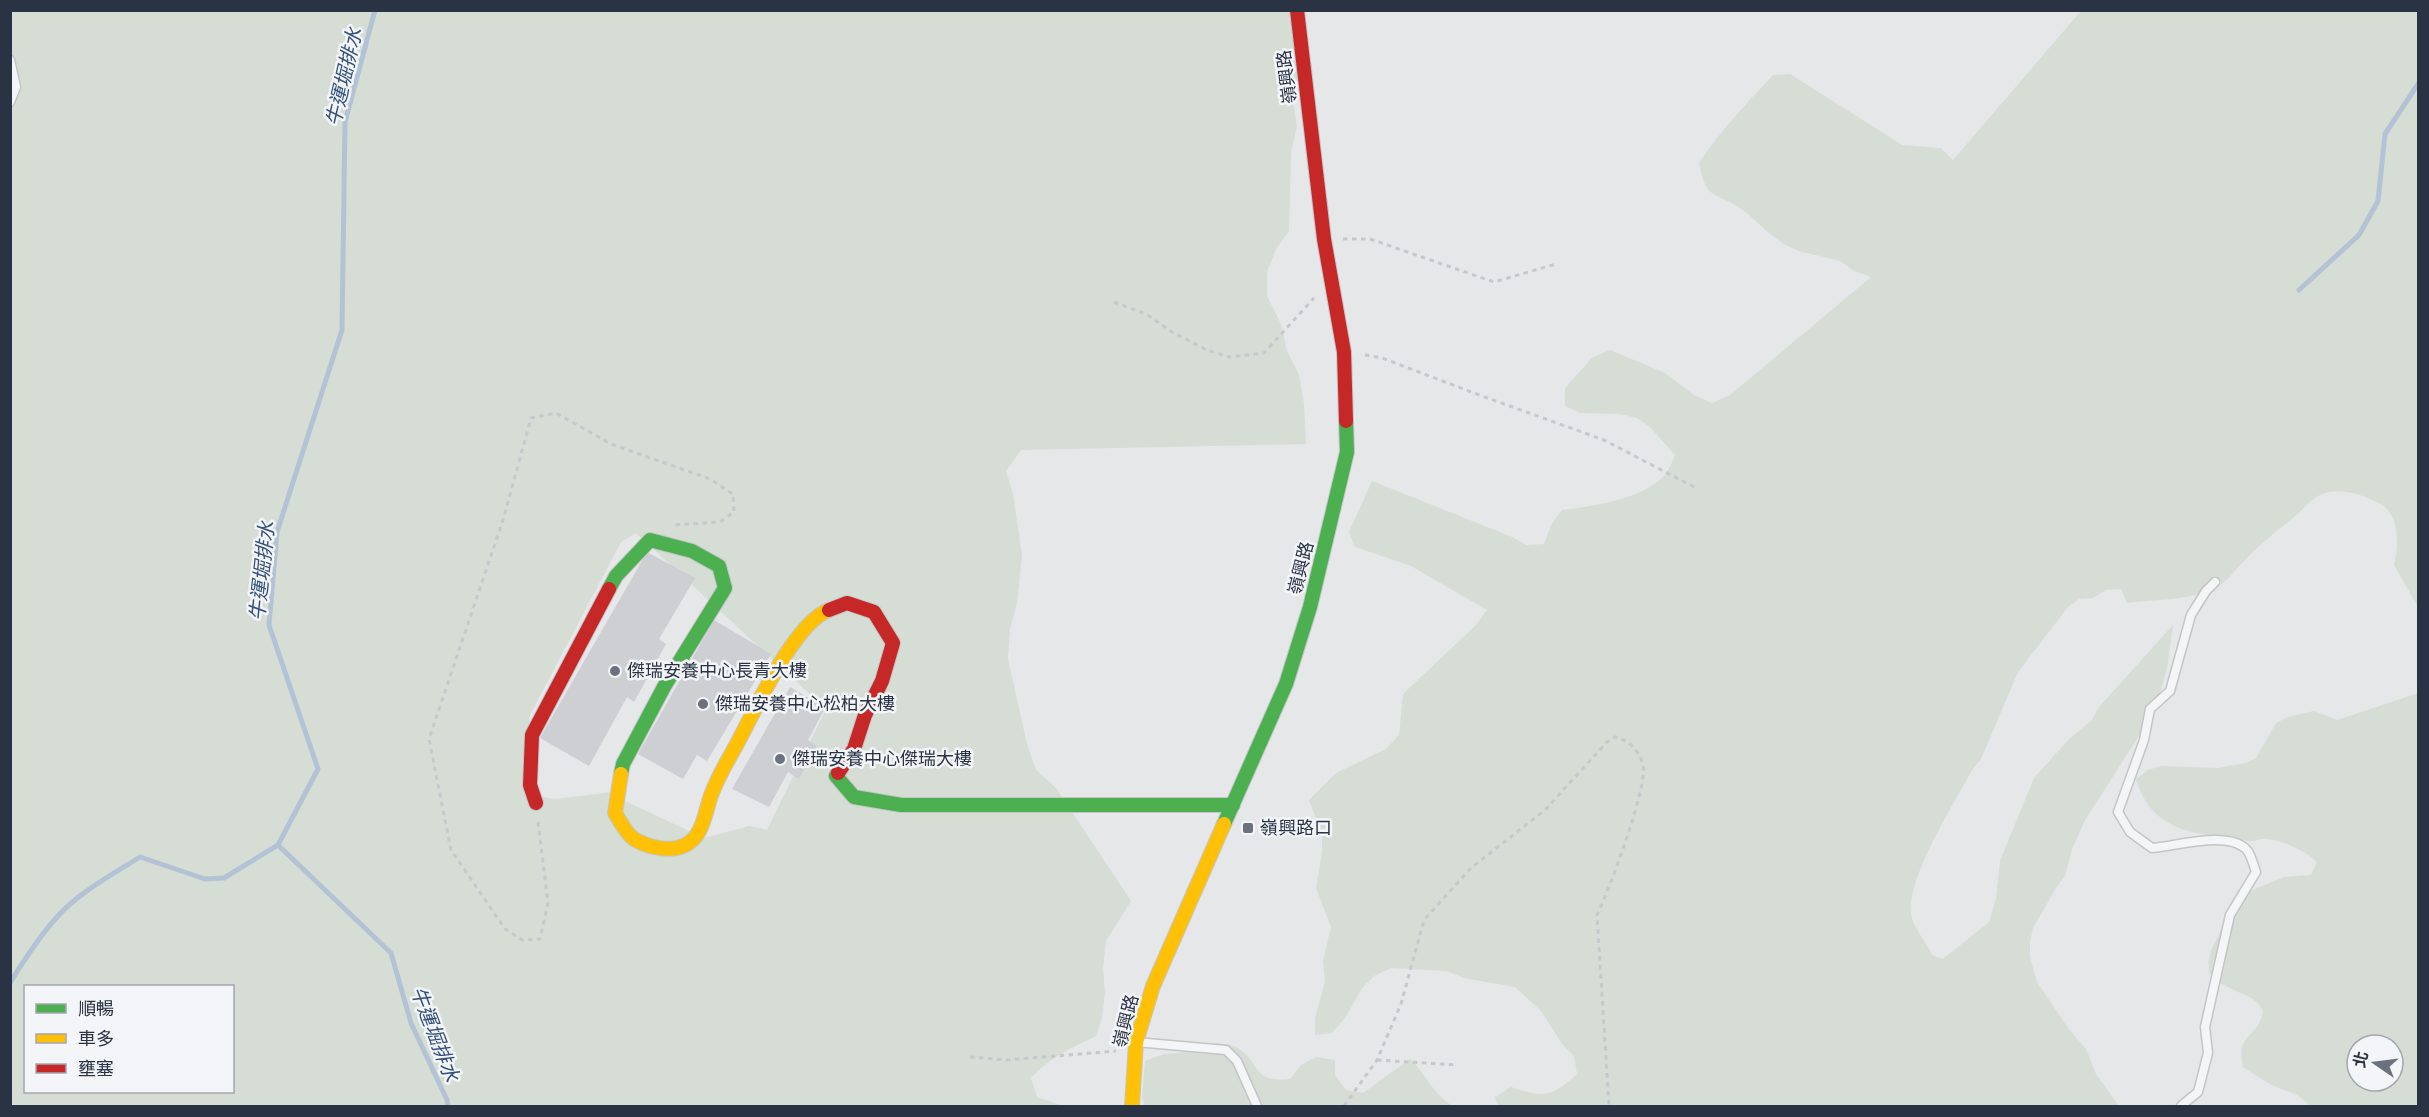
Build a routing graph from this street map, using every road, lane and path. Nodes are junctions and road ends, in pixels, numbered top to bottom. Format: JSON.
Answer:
{"nodes":[{"id":1,"x":1297,"y":10,"type":"edge"},
{"id":2,"x":10,"y":60,"type":"edge"},
{"id":3,"x":10,"y":102,"type":"edge"},
{"id":4,"x":1324,"y":239,"type":"junction"},
{"id":5,"x":1556,"y":264,"type":"dead end"},
{"id":6,"x":1331,"y":278,"type":"junction"},
{"id":7,"x":1114,"y":302,"type":"dead end"},
{"id":8,"x":1344,"y":352,"type":"junction"},
{"id":9,"x":1696,"y":488,"type":"dead end"},
{"id":10,"x":671,"y":525,"type":"dead end"},
{"id":11,"x":2215,"y":582,"type":"dead end"},
{"id":12,"x":536,"y":803,"type":"joint"},
{"id":13,"x":1233,"y":805,"type":"junction"},
{"id":14,"x":1136,"y":1042,"type":"junction"},
{"id":15,"x":970,"y":1057,"type":"dead end"},
{"id":16,"x":1377,"y":1060,"type":"junction"},
{"id":17,"x":1456,"y":1065,"type":"dead end"},
{"id":18,"x":1132,"y":1107,"type":"edge"},
{"id":19,"x":1257,"y":1107,"type":"edge"},
{"id":20,"x":1344,"y":1107,"type":"edge"},
{"id":21,"x":1609,"y":1107,"type":"edge"},
{"id":22,"x":2181,"y":1107,"type":"edge"}],
"edges":[{"from":1,"to":4,"type":"street","name":"嶺興路"},
{"from":2,"to":3,"type":"lane"},
{"from":4,"to":5,"type":"path"},
{"from":4,"to":6,"type":"street","name":"嶺興路"},
{"from":6,"to":7,"type":"path"},
{"from":6,"to":8,"type":"street","name":"嶺興路"},
{"from":8,"to":9,"type":"path"},
{"from":8,"to":13,"type":"street","name":"嶺興路"},
{"from":10,"to":12,"type":"path"},
{"from":11,"to":22,"type":"lane"},
{"from":12,"to":13,"type":"street"},
{"from":13,"to":14,"type":"street","name":"嶺興路"},
{"from":14,"to":15,"type":"path"},
{"from":14,"to":18,"type":"street","name":"嶺興路"},
{"from":14,"to":19,"type":"lane"},
{"from":16,"to":17,"type":"path"},
{"from":16,"to":20,"type":"path"},
{"from":16,"to":21,"type":"path"}]}
